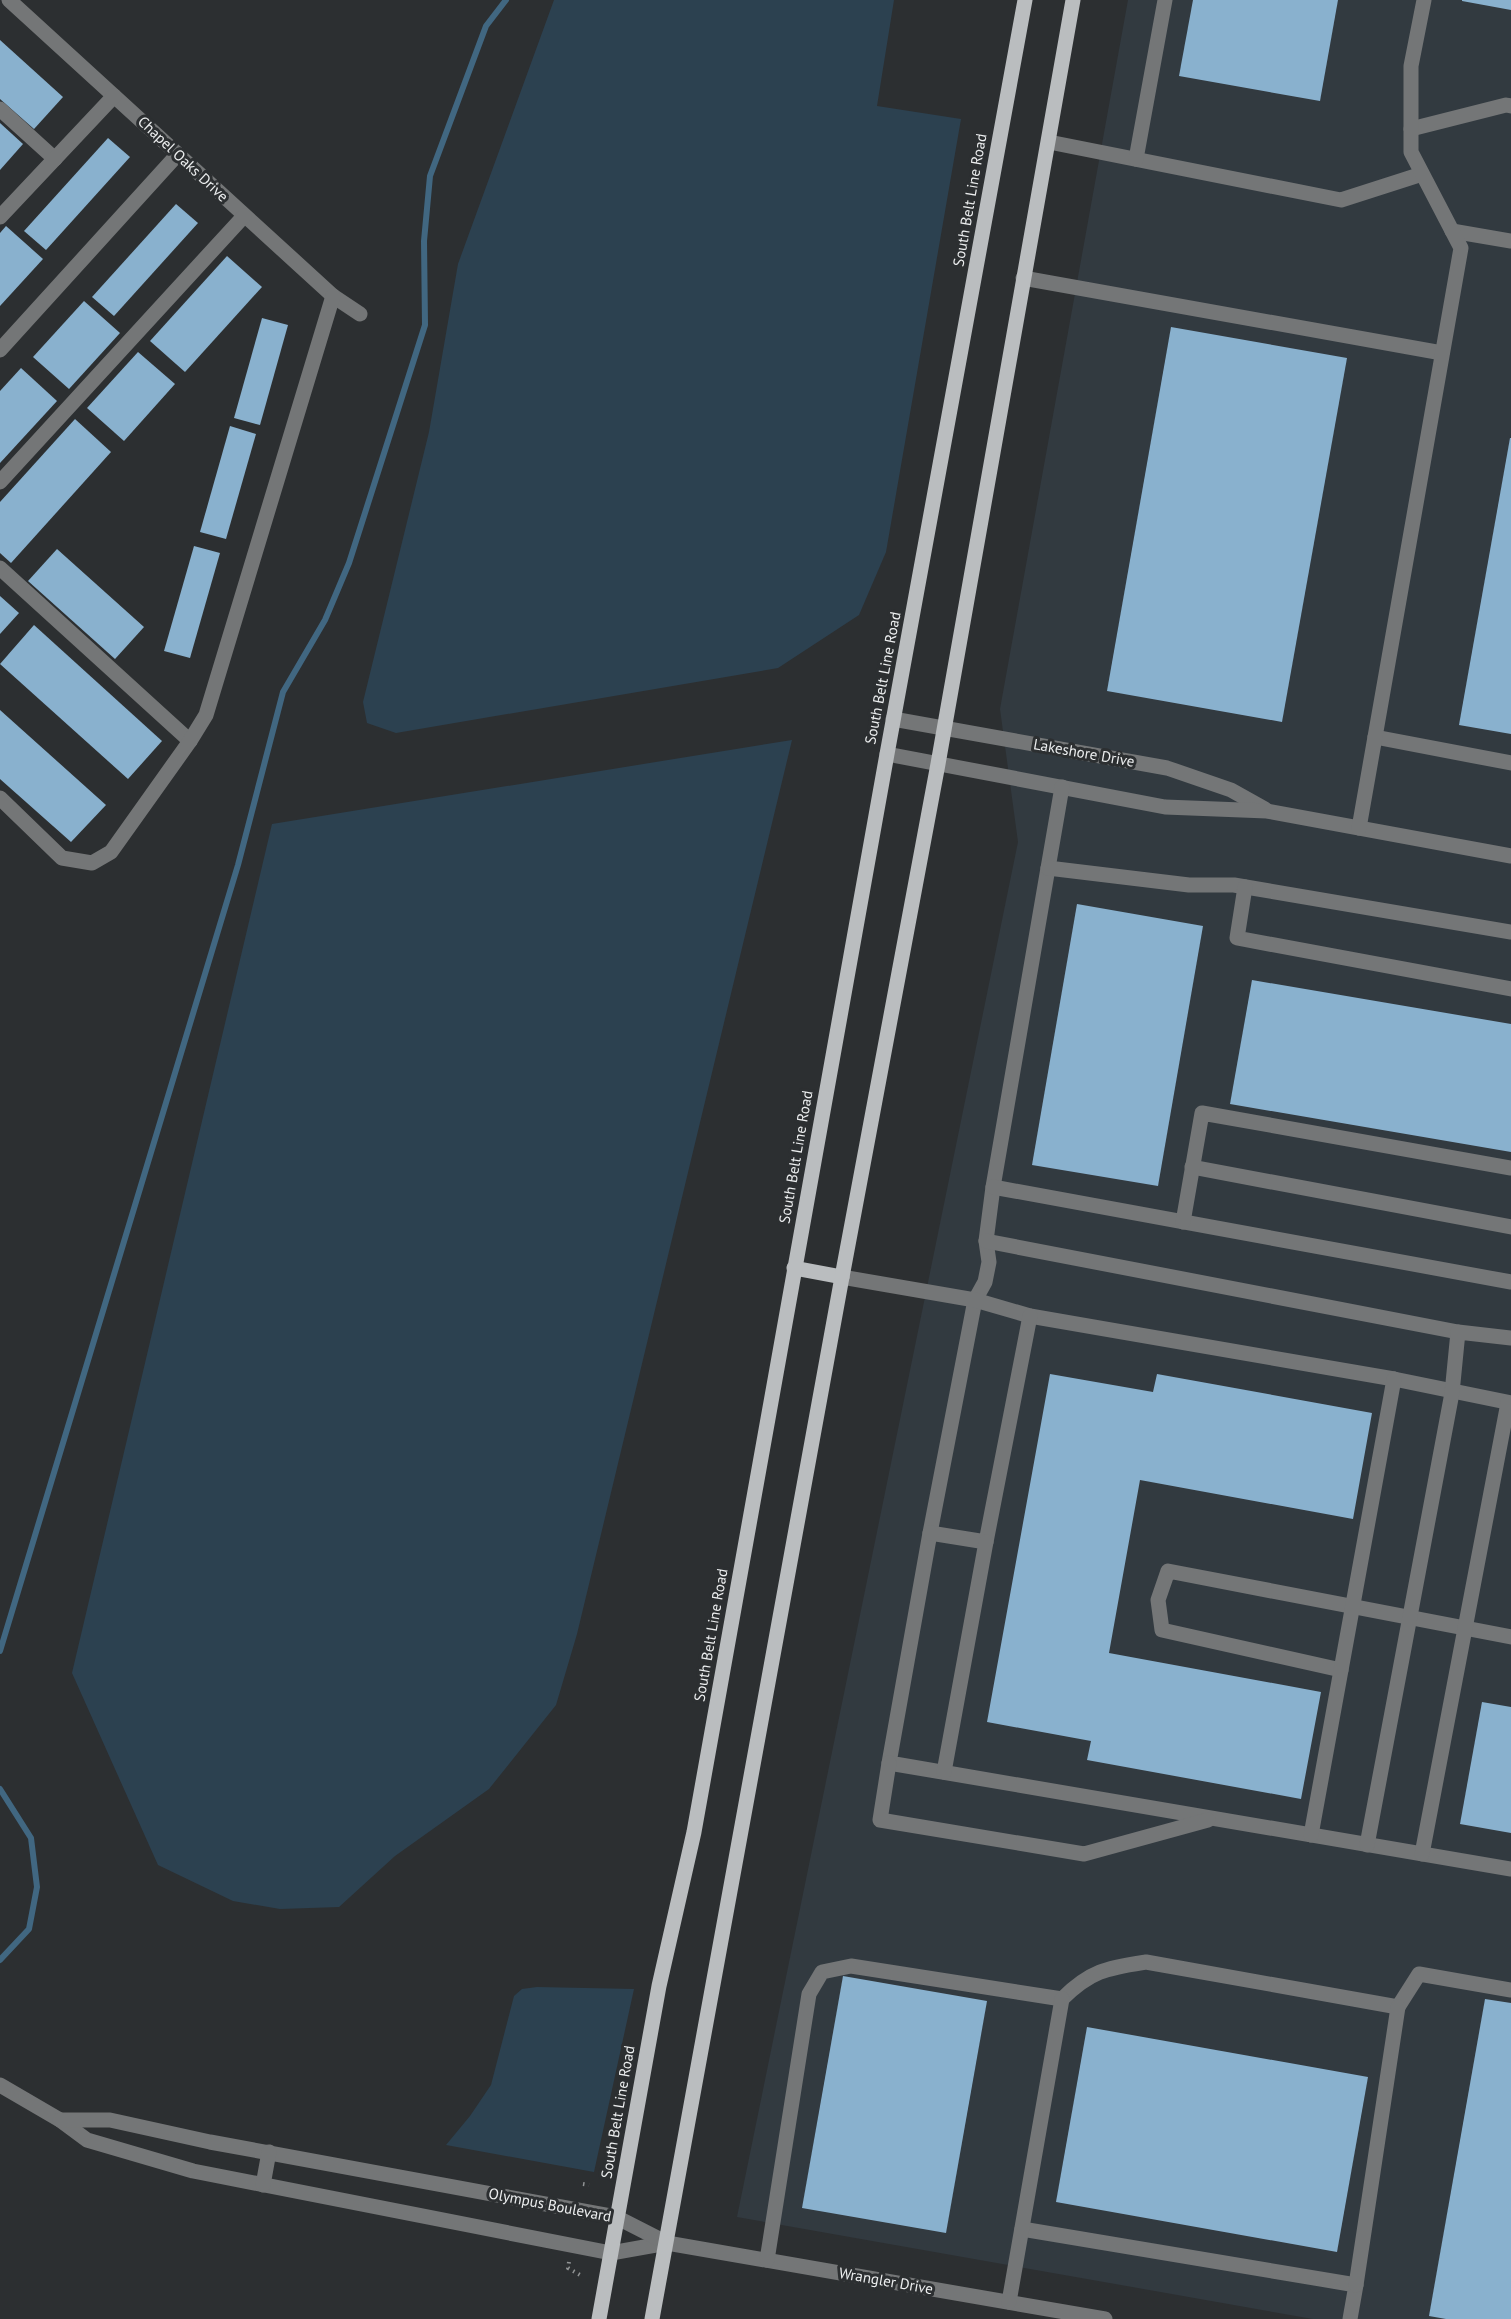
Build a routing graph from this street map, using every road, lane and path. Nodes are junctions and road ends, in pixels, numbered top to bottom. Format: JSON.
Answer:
{"nodes":[{"id":1,"x":9,"y":0,"type":"edge"},
{"id":2,"x":1024,"y":0,"type":"edge"},
{"id":3,"x":1073,"y":0,"type":"edge"},
{"id":4,"x":1165,"y":0,"type":"edge"},
{"id":5,"x":1424,"y":0,"type":"edge"},
{"id":6,"x":114,"y":96,"type":"junction"},
{"id":7,"x":1511,"y":106,"type":"edge"},
{"id":8,"x":0,"y":109,"type":"edge"},
{"id":9,"x":1411,"y":129,"type":"junction"},
{"id":10,"x":1049,"y":142,"type":"junction"},
{"id":11,"x":178,"y":154,"type":"junction"},
{"id":12,"x":55,"y":159,"type":"junction"},
{"id":13,"x":1136,"y":159,"type":"junction"},
{"id":14,"x":1422,"y":174,"type":"junction"},
{"id":15,"x":244,"y":216,"type":"junction"},
{"id":16,"x":0,"y":217,"type":"edge"},
{"id":17,"x":1452,"y":231,"type":"junction"},
{"id":18,"x":1511,"y":241,"type":"edge"},
{"id":19,"x":1023,"y":278,"type":"junction"},
{"id":20,"x":333,"y":296,"type":"junction"},
{"id":21,"x":360,"y":314,"type":"dead end"},
{"id":22,"x":0,"y":350,"type":"edge"},
{"id":23,"x":1442,"y":353,"type":"junction"},
{"id":24,"x":0,"y":482,"type":"edge"},
{"id":25,"x":0,"y":568,"type":"edge"},
{"id":26,"x":893,"y":719,"type":"junction"},
{"id":27,"x":944,"y":729,"type":"junction"},
{"id":28,"x":1375,"y":736,"type":"junction"},
{"id":29,"x":190,"y":741,"type":"junction"},
{"id":30,"x":887,"y":754,"type":"junction"},
{"id":31,"x":1511,"y":763,"type":"edge"},
{"id":32,"x":938,"y":764,"type":"junction"},
{"id":33,"x":1062,"y":787,"type":"junction"},
{"id":34,"x":0,"y":798,"type":"edge"},
{"id":35,"x":1268,"y":811,"type":"junction"},
{"id":36,"x":1359,"y":828,"type":"junction"},
{"id":37,"x":1511,"y":856,"type":"edge"},
{"id":38,"x":1048,"y":867,"type":"junction"},
{"id":39,"x":1245,"y":887,"type":"junction"},
{"id":40,"x":1511,"y":932,"type":"edge"},
{"id":41,"x":1511,"y":989,"type":"edge"},
{"id":42,"x":1192,"y":1167,"type":"junction"},
{"id":43,"x":1511,"y":1168,"type":"edge"},
{"id":44,"x":993,"y":1187,"type":"junction"},
{"id":45,"x":1183,"y":1222,"type":"junction"},
{"id":46,"x":1511,"y":1227,"type":"edge"},
{"id":47,"x":986,"y":1240,"type":"junction"},
{"id":48,"x":794,"y":1268,"type":"junction"},
{"id":49,"x":842,"y":1277,"type":"junction"},
{"id":50,"x":1511,"y":1282,"type":"edge"},
{"id":51,"x":975,"y":1300,"type":"junction"},
{"id":52,"x":1030,"y":1316,"type":"junction"},
{"id":53,"x":1458,"y":1332,"type":"junction"},
{"id":54,"x":1511,"y":1338,"type":"edge"},
{"id":55,"x":1394,"y":1379,"type":"junction"},
{"id":56,"x":1452,"y":1392,"type":"junction"},
{"id":57,"x":1509,"y":1403,"type":"edge"},
{"id":58,"x":930,"y":1533,"type":"junction"},
{"id":59,"x":986,"y":1542,"type":"junction"},
{"id":60,"x":1353,"y":1606,"type":"junction"},
{"id":61,"x":1410,"y":1617,"type":"junction"},
{"id":62,"x":1465,"y":1629,"type":"junction"},
{"id":63,"x":1511,"y":1636,"type":"edge"},
{"id":64,"x":1341,"y":1670,"type":"junction"},
{"id":65,"x":890,"y":1762,"type":"junction"},
{"id":66,"x":944,"y":1772,"type":"junction"},
{"id":67,"x":1214,"y":1818,"type":"junction"},
{"id":68,"x":1311,"y":1835,"type":"junction"},
{"id":69,"x":1367,"y":1845,"type":"junction"},
{"id":70,"x":1422,"y":1854,"type":"junction"},
{"id":71,"x":1511,"y":1869,"type":"edge"},
{"id":72,"x":1511,"y":1990,"type":"edge"},
{"id":73,"x":1062,"y":1998,"type":"junction"},
{"id":74,"x":1398,"y":2007,"type":"junction"},
{"id":75,"x":0,"y":2085,"type":"edge"},
{"id":76,"x":60,"y":2120,"type":"junction"},
{"id":77,"x":269,"y":2152,"type":"junction"},
{"id":78,"x":583,"y":2184,"type":"dead end"},
{"id":79,"x":263,"y":2185,"type":"junction"},
{"id":80,"x":590,"y":2185,"type":"dead end"},
{"id":81,"x":616,"y":2217,"type":"junction"},
{"id":82,"x":1022,"y":2229,"type":"junction"},
{"id":83,"x":667,"y":2243,"type":"junction"},
{"id":84,"x":611,"y":2253,"type":"junction"},
{"id":85,"x":767,"y":2260,"type":"junction"},
{"id":86,"x":569,"y":2262,"type":"dead end"},
{"id":87,"x":582,"y":2276,"type":"dead end"},
{"id":88,"x":1356,"y":2285,"type":"junction"},
{"id":89,"x":1009,"y":2302,"type":"junction"},
{"id":90,"x":599,"y":2319,"type":"edge"},
{"id":91,"x":652,"y":2319,"type":"edge"},
{"id":92,"x":1105,"y":2319,"type":"edge"},
{"id":93,"x":1350,"y":2319,"type":"edge"}],
"edges":[{"from":1,"to":6,"type":"street","name":"Chapel Oaks Drive"},
{"from":2,"to":26,"type":"main road","name":"South Belt Line Road"},
{"from":3,"to":10,"type":"main road"},
{"from":4,"to":13,"type":"street"},
{"from":5,"to":9,"type":"street"},
{"from":6,"to":11,"type":"street","name":"Chapel Oaks Drive"},
{"from":6,"to":12,"type":"street"},
{"from":7,"to":9,"type":"street"},
{"from":8,"to":12,"type":"street"},
{"from":9,"to":14,"type":"street"},
{"from":10,"to":13,"type":"street"},
{"from":10,"to":19,"type":"main road"},
{"from":11,"to":15,"type":"street","name":"Chapel Oaks Drive"},
{"from":11,"to":22,"type":"street"},
{"from":12,"to":16,"type":"street"},
{"from":13,"to":14,"type":"street"},
{"from":14,"to":17,"type":"street"},
{"from":15,"to":20,"type":"street","name":"Chapel Oaks Drive"},
{"from":15,"to":24,"type":"street"},
{"from":17,"to":18,"type":"street"},
{"from":17,"to":23,"type":"street"},
{"from":19,"to":23,"type":"street"},
{"from":19,"to":27,"type":"main road"},
{"from":20,"to":21,"type":"street","name":"Chapel Oaks Drive"},
{"from":20,"to":29,"type":"street"},
{"from":23,"to":28,"type":"street"},
{"from":25,"to":29,"type":"street"},
{"from":26,"to":27,"type":"street","name":"Lakeshore Drive"},
{"from":26,"to":30,"type":"main road","name":"South Belt Line Road"},
{"from":27,"to":32,"type":"main road"},
{"from":27,"to":35,"type":"street","name":"Lakeshore Drive"},
{"from":28,"to":31,"type":"street"},
{"from":28,"to":36,"type":"street"},
{"from":29,"to":34,"type":"street"},
{"from":30,"to":32,"type":"street","name":"Lakeshore Drive"},
{"from":30,"to":48,"type":"main road","name":"South Belt Line Road"},
{"from":32,"to":33,"type":"street","name":"Lakeshore Drive"},
{"from":32,"to":49,"type":"main road"},
{"from":33,"to":35,"type":"street","name":"Lakeshore Drive"},
{"from":33,"to":38,"type":"street"},
{"from":35,"to":36,"type":"street","name":"Lakeshore Drive"},
{"from":36,"to":37,"type":"street","name":"Lakeshore Drive"},
{"from":38,"to":39,"type":"street"},
{"from":38,"to":44,"type":"street"},
{"from":39,"to":40,"type":"street"},
{"from":39,"to":41,"type":"street"},
{"from":42,"to":43,"type":"street"},
{"from":42,"to":45,"type":"street"},
{"from":42,"to":46,"type":"street"},
{"from":44,"to":45,"type":"street"},
{"from":44,"to":47,"type":"street"},
{"from":45,"to":50,"type":"street"},
{"from":47,"to":51,"type":"street"},
{"from":47,"to":53,"type":"street"},
{"from":48,"to":49,"type":"main road"},
{"from":48,"to":81,"type":"main road","name":"South Belt Line Road"},
{"from":49,"to":51,"type":"street"},
{"from":49,"to":83,"type":"main road"},
{"from":51,"to":52,"type":"street"},
{"from":51,"to":58,"type":"street"},
{"from":52,"to":55,"type":"street"},
{"from":52,"to":59,"type":"street"},
{"from":53,"to":54,"type":"street"},
{"from":53,"to":56,"type":"street"},
{"from":55,"to":56,"type":"street"},
{"from":55,"to":60,"type":"street"},
{"from":56,"to":57,"type":"street"},
{"from":56,"to":61,"type":"street"},
{"from":57,"to":62,"type":"street"},
{"from":58,"to":59,"type":"street"},
{"from":58,"to":65,"type":"street"},
{"from":59,"to":66,"type":"street"},
{"from":60,"to":61,"type":"street"},
{"from":60,"to":64,"type":"street"},
{"from":60,"to":64,"type":"street"},
{"from":61,"to":62,"type":"street"},
{"from":61,"to":69,"type":"street"},
{"from":62,"to":63,"type":"street"},
{"from":62,"to":70,"type":"street"},
{"from":64,"to":68,"type":"street"},
{"from":65,"to":66,"type":"street"},
{"from":65,"to":67,"type":"street"},
{"from":66,"to":67,"type":"street"},
{"from":67,"to":68,"type":"street"},
{"from":68,"to":69,"type":"street"},
{"from":69,"to":70,"type":"street"},
{"from":70,"to":71,"type":"street"},
{"from":72,"to":74,"type":"street"},
{"from":73,"to":74,"type":"street"},
{"from":73,"to":82,"type":"street"},
{"from":73,"to":85,"type":"street"},
{"from":74,"to":88,"type":"street"},
{"from":75,"to":76,"type":"street"},
{"from":76,"to":77,"type":"street","name":"Olympus Boulevard"},
{"from":76,"to":79,"type":"street"},
{"from":77,"to":79,"type":"street"},
{"from":77,"to":81,"type":"street","name":"Olympus Boulevard"},
{"from":78,"to":80,"type":"path"},
{"from":79,"to":84,"type":"street"},
{"from":81,"to":83,"type":"street","name":"Olympus Boulevard"},
{"from":81,"to":84,"type":"main road","name":"South Belt Line Road"},
{"from":82,"to":88,"type":"street"},
{"from":82,"to":89,"type":"street"},
{"from":83,"to":84,"type":"street"},
{"from":83,"to":85,"type":"street","name":"Wrangler Drive"},
{"from":83,"to":91,"type":"main road"},
{"from":84,"to":90,"type":"main road","name":"South Belt Line Road"},
{"from":85,"to":89,"type":"street","name":"Wrangler Drive"},
{"from":86,"to":87,"type":"path"},
{"from":88,"to":93,"type":"street"},
{"from":89,"to":92,"type":"street","name":"Wrangler Drive"}]}
